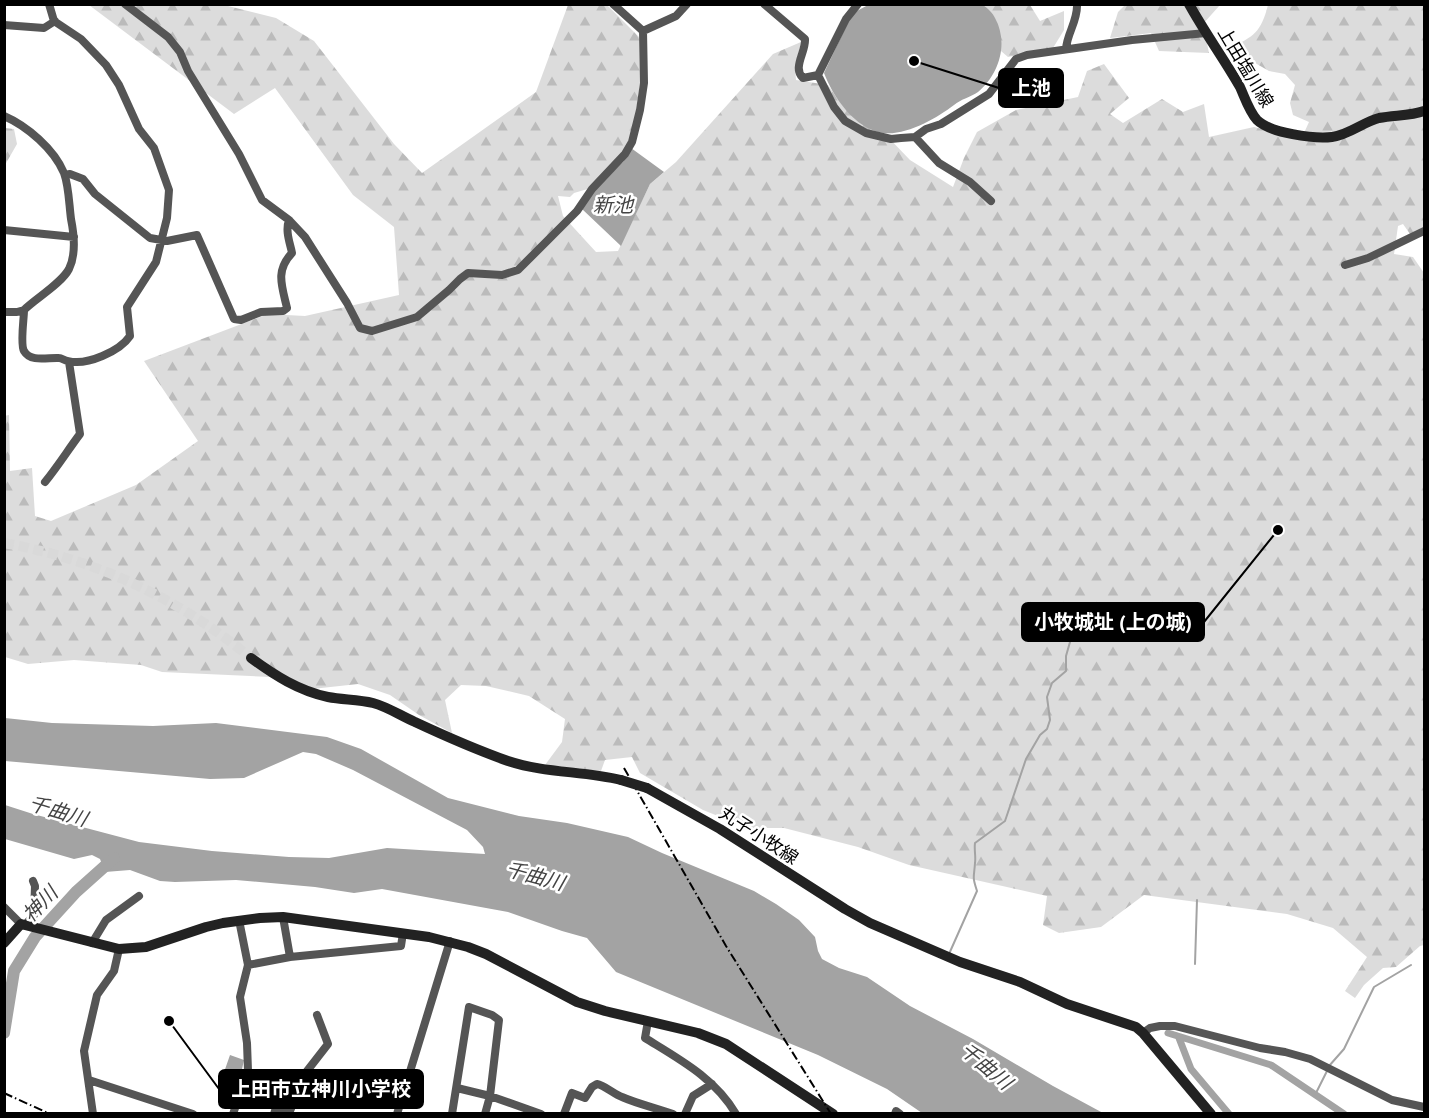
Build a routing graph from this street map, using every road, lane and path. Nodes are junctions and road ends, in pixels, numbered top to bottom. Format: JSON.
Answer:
{"nodes":[{"id":1,"x":48,"y":4,"type":"edge"},
{"id":2,"x":125,"y":4,"type":"edge"},
{"id":3,"x":614,"y":4,"type":"edge"},
{"id":4,"x":687,"y":4,"type":"edge"},
{"id":5,"x":764,"y":4,"type":"edge"},
{"id":6,"x":858,"y":4,"type":"edge"},
{"id":7,"x":1077,"y":4,"type":"edge"},
{"id":8,"x":1189,"y":4,"type":"edge"},
{"id":9,"x":55,"y":21,"type":"junction"},
{"id":10,"x":4,"y":25,"type":"edge"},
{"id":11,"x":643,"y":31,"type":"junction"},
{"id":12,"x":1206,"y":33,"type":"junction"},
{"id":13,"x":1066,"y":48,"type":"junction"},
{"id":14,"x":818,"y":75,"type":"junction"},
{"id":15,"x":1425,"y":111,"type":"edge"},
{"id":16,"x":4,"y":116,"type":"edge"},
{"id":17,"x":915,"y":136,"type":"junction"},
{"id":18,"x":65,"y":175,"type":"junction"},
{"id":19,"x":991,"y":201,"type":"dead end"},
{"id":20,"x":289,"y":220,"type":"junction"},
{"id":21,"x":4,"y":230,"type":"edge"},
{"id":22,"x":1425,"y":231,"type":"edge"},
{"id":23,"x":74,"y":237,"type":"junction"},
{"id":24,"x":162,"y":241,"type":"junction"},
{"id":25,"x":1345,"y":266,"type":"dead end"},
{"id":26,"x":24,"y":309,"type":"junction"},
{"id":27,"x":4,"y":312,"type":"edge"},
{"id":28,"x":69,"y":362,"type":"junction"},
{"id":29,"x":45,"y":482,"type":"dead end"},
{"id":30,"x":251,"y":658,"type":"tunnel mouth"},
{"id":31,"x":33,"y":881,"type":"dead end"},
{"id":32,"x":139,"y":896,"type":"dead end"},
{"id":33,"x":4,"y":907,"type":"edge"},
{"id":34,"x":283,"y":917,"type":"junction"},
{"id":35,"x":239,"y":920,"type":"junction"},
{"id":36,"x":23,"y":925,"type":"junction"},
{"id":37,"x":403,"y":933,"type":"junction"},
{"id":38,"x":5,"y":940,"type":"edge"},
{"id":39,"x":450,"y":941,"type":"junction"},
{"id":40,"x":92,"y":943,"type":"junction"},
{"id":41,"x":119,"y":949,"type":"junction"},
{"id":42,"x":290,"y":957,"type":"junction"},
{"id":43,"x":248,"y":965,"type":"junction"},
{"id":44,"x":317,"y":1015,"type":"dead end"},
{"id":45,"x":648,"y":1021,"type":"junction"},
{"id":46,"x":1143,"y":1033,"type":"junction"},
{"id":47,"x":306,"y":1074,"type":"junction"},
{"id":48,"x":89,"y":1080,"type":"junction"},
{"id":49,"x":331,"y":1082,"type":"dead end"},
{"id":50,"x":712,"y":1084,"type":"junction"},
{"id":51,"x":457,"y":1088,"type":"junction"},
{"id":52,"x":490,"y":1096,"type":"junction"},
{"id":53,"x":1425,"y":1107,"type":"edge"},
{"id":54,"x":93,"y":1113,"type":"edge"},
{"id":55,"x":193,"y":1113,"type":"edge"},
{"id":56,"x":233,"y":1113,"type":"edge"},
{"id":57,"x":274,"y":1113,"type":"edge"},
{"id":58,"x":397,"y":1113,"type":"edge"},
{"id":59,"x":452,"y":1113,"type":"edge"},
{"id":60,"x":485,"y":1113,"type":"edge"},
{"id":61,"x":541,"y":1113,"type":"edge"},
{"id":62,"x":564,"y":1113,"type":"edge"},
{"id":63,"x":673,"y":1113,"type":"edge"},
{"id":64,"x":685,"y":1113,"type":"edge"},
{"id":65,"x":736,"y":1113,"type":"edge"},
{"id":66,"x":833,"y":1113,"type":"edge"},
{"id":67,"x":1211,"y":1113,"type":"edge"}],
"edges":[{"from":1,"to":9,"type":"street"},
{"from":2,"to":20,"type":"street"},
{"from":3,"to":11,"type":"street"},
{"from":4,"to":11,"type":"street"},
{"from":5,"to":14,"type":"street"},
{"from":6,"to":14,"type":"street"},
{"from":7,"to":13,"type":"street"},
{"from":8,"to":12,"type":"street","name":"上田塩川線"},
{"from":9,"to":10,"type":"street"},
{"from":9,"to":24,"type":"street"},
{"from":11,"to":20,"type":"street"},
{"from":12,"to":13,"type":"street"},
{"from":12,"to":15,"type":"street","name":"上田塩川線"},
{"from":13,"to":17,"type":"street"},
{"from":14,"to":17,"type":"street"},
{"from":16,"to":18,"type":"street"},
{"from":17,"to":19,"type":"street"},
{"from":18,"to":23,"type":"street"},
{"from":18,"to":24,"type":"street"},
{"from":20,"to":24,"type":"street"},
{"from":21,"to":23,"type":"street"},
{"from":22,"to":25,"type":"street"},
{"from":23,"to":26,"type":"street"},
{"from":24,"to":28,"type":"street"},
{"from":26,"to":27,"type":"street"},
{"from":26,"to":28,"type":"street"},
{"from":28,"to":29,"type":"street"},
{"from":30,"to":46,"type":"street","name":"丸子小牧線","bridge":true},
{"from":31,"to":36,"type":"street"},
{"from":32,"to":40,"type":"street"},
{"from":33,"to":36,"type":"street"},
{"from":34,"to":35,"type":"street"},
{"from":34,"to":37,"type":"street"},
{"from":34,"to":42,"type":"street"},
{"from":35,"to":41,"type":"street"},
{"from":35,"to":43,"type":"street"},
{"from":36,"to":38,"type":"street"},
{"from":36,"to":40,"type":"street"},
{"from":37,"to":39,"type":"street"},
{"from":37,"to":42,"type":"street"},
{"from":39,"to":45,"type":"street"},
{"from":39,"to":58,"type":"street"},
{"from":40,"to":41,"type":"street"},
{"from":41,"to":48,"type":"street"},
{"from":42,"to":43,"type":"street"},
{"from":43,"to":56,"type":"street"},
{"from":44,"to":47,"type":"street"},
{"from":45,"to":50,"type":"street"},
{"from":45,"to":66,"type":"street"},
{"from":46,"to":53,"type":"street"},
{"from":46,"to":67,"type":"street","name":"丸子小牧線"},
{"from":47,"to":49,"type":"street"},
{"from":47,"to":57,"type":"street"},
{"from":48,"to":54,"type":"street"},
{"from":48,"to":55,"type":"street"},
{"from":50,"to":64,"type":"street"},
{"from":50,"to":65,"type":"street"},
{"from":51,"to":52,"type":"street"},
{"from":51,"to":52,"type":"street"},
{"from":51,"to":59,"type":"street"},
{"from":52,"to":60,"type":"street"},
{"from":52,"to":61,"type":"street"},
{"from":62,"to":63,"type":"street"}]}
